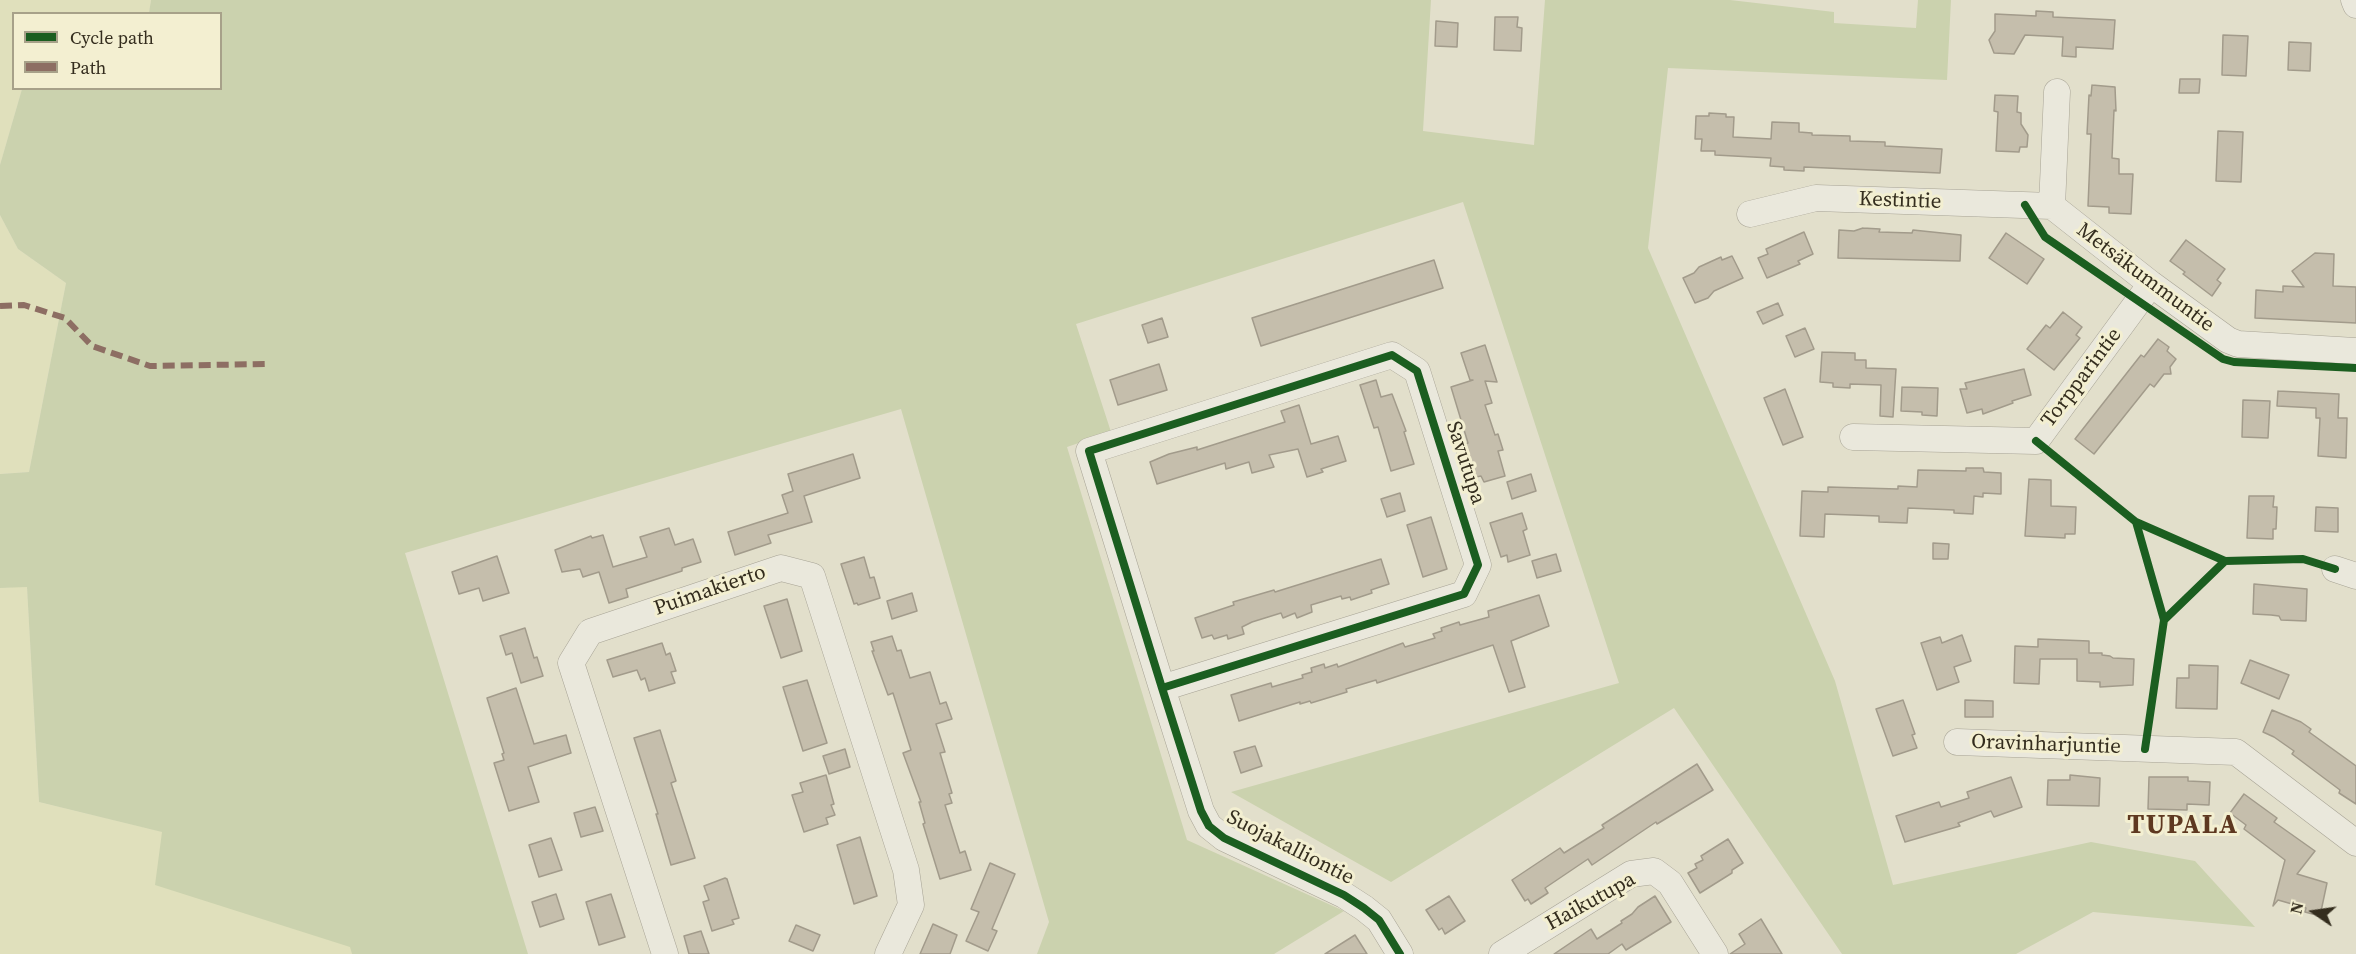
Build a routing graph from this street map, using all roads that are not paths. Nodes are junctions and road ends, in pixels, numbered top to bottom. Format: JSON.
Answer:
{"nodes":[{"id":1,"x":2354,"y":0,"type":"edge"},
{"id":2,"x":2356,"y":4,"type":"edge"},
{"id":3,"x":2057,"y":92,"type":"dead end"},
{"id":4,"x":2052,"y":206,"type":"junction"},
{"id":5,"x":1750,"y":214,"type":"dead end"},
{"id":6,"x":2151,"y":284,"type":"junction"},
{"id":7,"x":2356,"y":351,"type":"edge"},
{"id":8,"x":1853,"y":437,"type":"dead end"},
{"id":9,"x":1089,"y":451,"type":"joint"},
{"id":10,"x":1162,"y":688,"type":"junction"},
{"id":11,"x":1957,"y":742,"type":"dead end"},
{"id":12,"x":2356,"y":843,"type":"edge"},
{"id":13,"x":665,"y":954,"type":"edge"},
{"id":14,"x":888,"y":954,"type":"edge"},
{"id":15,"x":1400,"y":954,"type":"edge"},
{"id":16,"x":1502,"y":954,"type":"edge"},
{"id":17,"x":1715,"y":954,"type":"edge"}],
"edges":[{"from":1,"to":2,"type":"street"},
{"from":3,"to":4,"type":"street"},
{"from":4,"to":5,"type":"street","name":"Kestintie"},
{"from":4,"to":6,"type":"street","name":"Metsäkummuntie"},
{"from":6,"to":7,"type":"street","name":"Metsäkummuntie"},
{"from":6,"to":8,"type":"street","name":"Torpparintie"},
{"from":9,"to":10,"type":"street","name":"Suojakalliontie"},
{"from":9,"to":10,"type":"street","name":"Savutupa"},
{"from":10,"to":15,"type":"street","name":"Suojakalliontie"},
{"from":11,"to":12,"type":"street","name":"Oravinharjuntie"},
{"from":13,"to":14,"type":"street","name":"Puimakierto"},
{"from":16,"to":17,"type":"street","name":"Haikutupa"}]}
